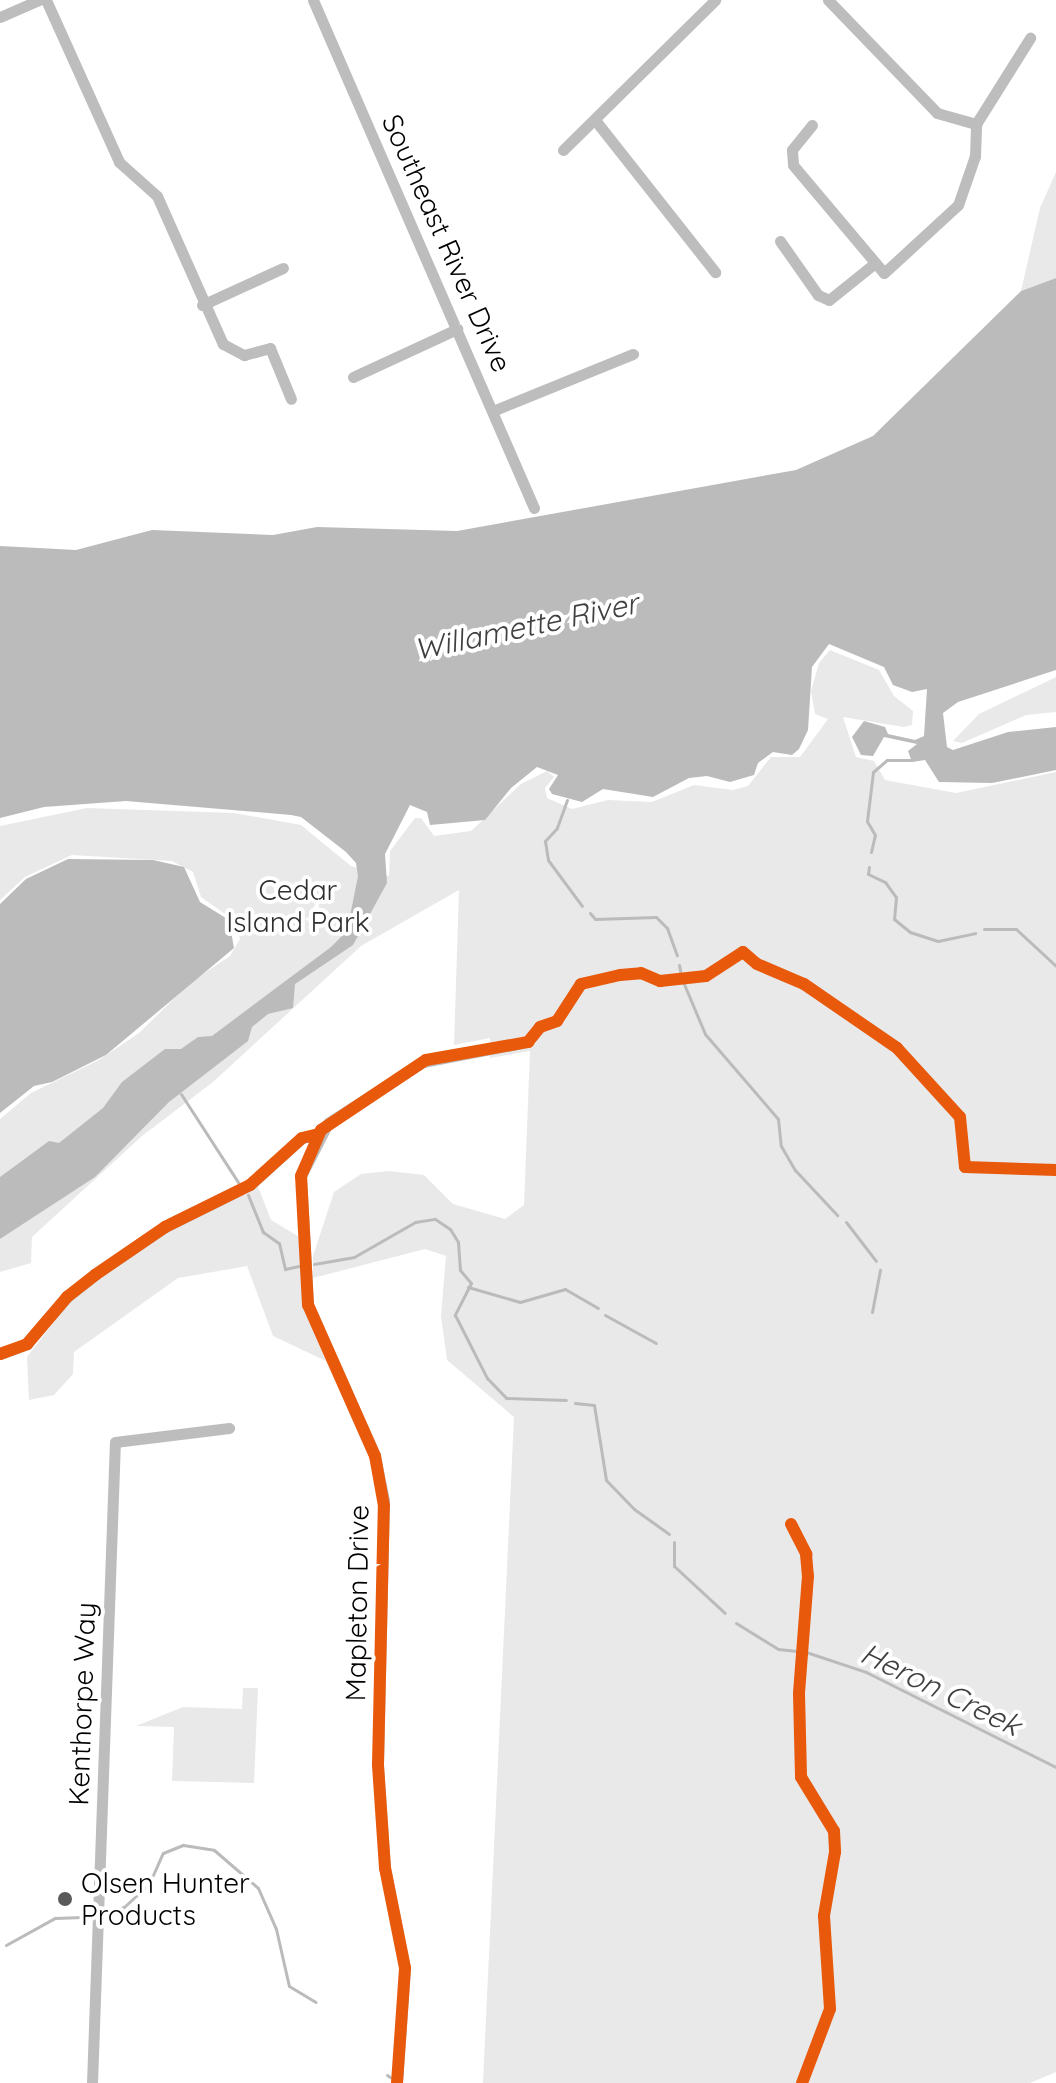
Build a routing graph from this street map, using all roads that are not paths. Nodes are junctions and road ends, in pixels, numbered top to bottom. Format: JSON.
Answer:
{"nodes":[{"id":1,"x":39,"y":0,"type":"edge"},
{"id":2,"x":46,"y":0,"type":"edge"},
{"id":3,"x":313,"y":0,"type":"edge"},
{"id":4,"x":715,"y":0,"type":"edge"},
{"id":5,"x":828,"y":0,"type":"edge"},
{"id":6,"x":0,"y":17,"type":"edge"},
{"id":7,"x":1030,"y":38,"type":"dead end"},
{"id":8,"x":595,"y":120,"type":"junction"},
{"id":9,"x":976,"y":124,"type":"junction"},
{"id":10,"x":812,"y":125,"type":"dead end"},
{"id":11,"x":563,"y":150,"type":"dead end"},
{"id":12,"x":780,"y":241,"type":"dead end"},
{"id":13,"x":875,"y":263,"type":"junction"},
{"id":14,"x":283,"y":268,"type":"dead end"},
{"id":15,"x":715,"y":272,"type":"dead end"},
{"id":16,"x":202,"y":305,"type":"junction"},
{"id":17,"x":457,"y":329,"type":"junction"},
{"id":18,"x":633,"y":354,"type":"dead end"},
{"id":19,"x":353,"y":377,"type":"dead end"},
{"id":20,"x":291,"y":399,"type":"dead end"},
{"id":21,"x":495,"y":410,"type":"junction"},
{"id":22,"x":534,"y":508,"type":"dead end"},
{"id":23,"x":528,"y":1042,"type":"dead end"},
{"id":24,"x":319,"y":1134,"type":"junction"},
{"id":25,"x":0,"y":1354,"type":"edge"},
{"id":26,"x":229,"y":1428,"type":"dead end"},
{"id":27,"x":92,"y":2083,"type":"edge"},
{"id":28,"x":397,"y":2083,"type":"edge"}],
"edges":[{"from":1,"to":6,"type":"street"},
{"from":2,"to":16,"type":"street"},
{"from":3,"to":17,"type":"street","name":"Southeast River Drive"},
{"from":4,"to":8,"type":"street"},
{"from":5,"to":9,"type":"street"},
{"from":7,"to":9,"type":"street"},
{"from":8,"to":11,"type":"street"},
{"from":8,"to":15,"type":"street"},
{"from":9,"to":13,"type":"street"},
{"from":10,"to":13,"type":"street"},
{"from":12,"to":13,"type":"street"},
{"from":14,"to":16,"type":"street"},
{"from":16,"to":20,"type":"street"},
{"from":17,"to":19,"type":"street"},
{"from":17,"to":21,"type":"street","name":"Southeast River Drive"},
{"from":18,"to":21,"type":"street"},
{"from":21,"to":22,"type":"street","name":"Southeast River Drive"},
{"from":23,"to":24,"type":"street","name":"Mapleton Drive"},
{"from":24,"to":25,"type":"street"},
{"from":24,"to":28,"type":"street","name":"Mapleton Drive"},
{"from":26,"to":27,"type":"street","name":"Kenthorpe Way"}]}
